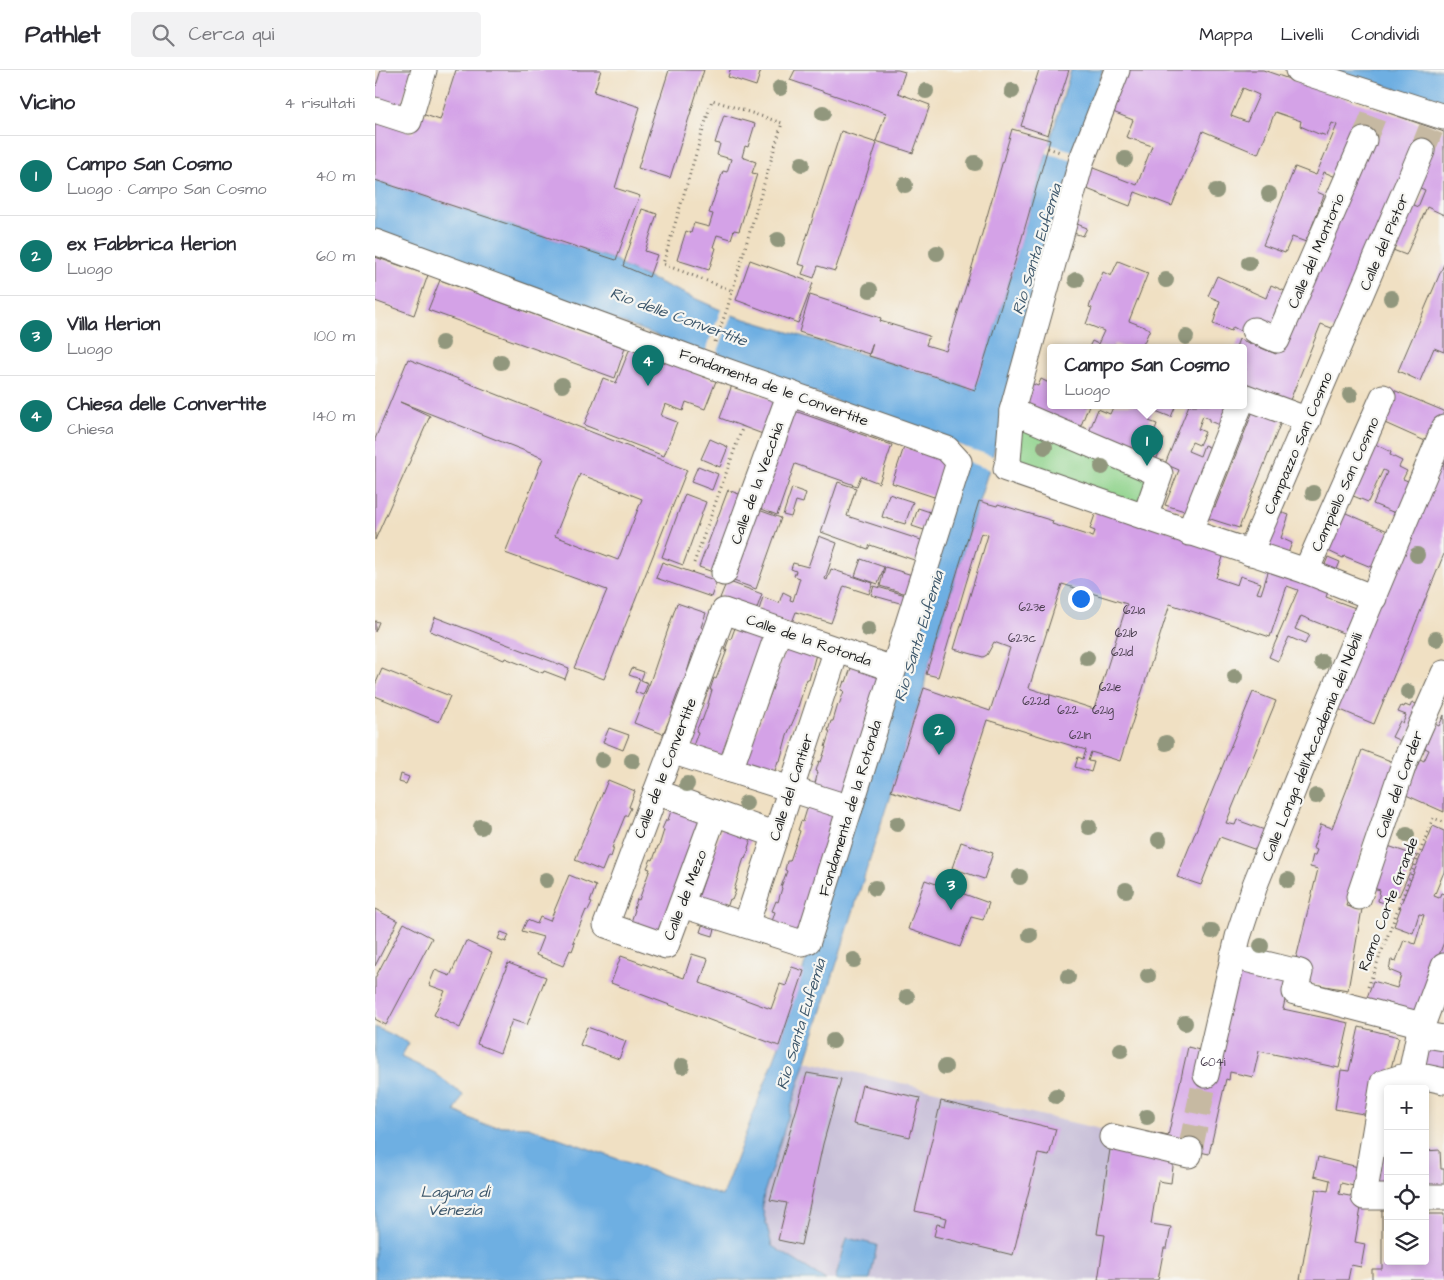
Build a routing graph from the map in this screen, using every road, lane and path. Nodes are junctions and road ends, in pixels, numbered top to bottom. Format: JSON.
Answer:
{"nodes":[{"id":1,"x":423,"y":70,"type":"edge"},
{"id":2,"x":1117,"y":70,"type":"edge"},
{"id":3,"x":1298,"y":70,"type":"edge"},
{"id":4,"x":375,"y":110,"type":"edge"},
{"id":5,"x":1434,"y":128,"type":"edge"},
{"id":6,"x":1364,"y":140,"type":"tunnel mouth"},
{"id":7,"x":375,"y":242,"type":"edge"},
{"id":8,"x":733,"y":291,"type":"junction"},
{"id":9,"x":1254,"y":330,"type":"dead end"},
{"id":10,"x":1345,"y":334,"type":"joint"},
{"id":11,"x":707,"y":364,"type":"junction"},
{"id":12,"x":790,"y":393,"type":"junction"},
{"id":13,"x":1247,"y":397,"type":"edge"},
{"id":14,"x":1383,"y":397,"type":"dead end"},
{"id":15,"x":1238,"y":409,"type":"edge"},
{"id":16,"x":1012,"y":411,"type":"junction"},
{"id":17,"x":1297,"y":416,"type":"junction"},
{"id":18,"x":743,"y":426,"type":"dead end"},
{"id":19,"x":1444,"y":428,"type":"edge"},
{"id":20,"x":947,"y":449,"type":"joint"},
{"id":21,"x":1145,"y":517,"type":"junction"},
{"id":22,"x":1193,"y":524,"type":"junction"},
{"id":23,"x":1250,"y":553,"type":"junction"},
{"id":24,"x":694,"y":563,"type":"dead end"},
{"id":25,"x":1306,"y":571,"type":"junction"},
{"id":26,"x":724,"y":573,"type":"dead end"},
{"id":27,"x":1374,"y":598,"type":"junction"},
{"id":28,"x":724,"y":611,"type":"joint"},
{"id":29,"x":779,"y":630,"type":"junction"},
{"id":30,"x":837,"y":649,"type":"junction"},
{"id":31,"x":893,"y":669,"type":"junction"},
{"id":32,"x":1444,"y":673,"type":"edge"},
{"id":33,"x":671,"y":751,"type":"junction"},
{"id":34,"x":730,"y":770,"type":"junction"},
{"id":35,"x":791,"y":789,"type":"junction"},
{"id":36,"x":656,"y":792,"type":"junction"},
{"id":37,"x":850,"y":808,"type":"junction"},
{"id":38,"x":715,"y":813,"type":"junction"},
{"id":39,"x":1444,"y":822,"type":"edge"},
{"id":40,"x":776,"y":834,"type":"junction"},
{"id":41,"x":1359,"y":897,"type":"dead end"},
{"id":42,"x":682,"y":905,"type":"junction"},
{"id":43,"x":606,"y":925,"type":"joint"},
{"id":44,"x":746,"y":925,"type":"junction"},
{"id":45,"x":1233,"y":956,"type":"junction"},
{"id":46,"x":1444,"y":966,"type":"edge"},
{"id":47,"x":1359,"y":1009,"type":"junction"},
{"id":48,"x":1429,"y":1017,"type":"edge"},
{"id":49,"x":1444,"y":1038,"type":"edge"},
{"id":50,"x":1206,"y":1075,"type":"tunnel mouth"},
{"id":51,"x":1400,"y":1078,"type":"junction"},
{"id":52,"x":1444,"y":1081,"type":"edge"},
{"id":53,"x":1112,"y":1137,"type":"dead end"},
{"id":54,"x":1190,"y":1150,"type":"dead end"},
{"id":55,"x":1376,"y":1197,"type":"edge"},
{"id":56,"x":1429,"y":1197,"type":"edge"},
{"id":57,"x":1444,"y":1197,"type":"edge"}],
"edges":[{"from":1,"to":4,"type":"street"},
{"from":2,"to":16,"type":"street"},
{"from":3,"to":5,"type":"street"},
{"from":5,"to":10,"type":"street","name":"Calle del Pistor"},
{"from":6,"to":9,"type":"street","name":"Calle del Montorio"},
{"from":7,"to":11,"type":"street","name":"Fondamenta de le Convertite"},
{"from":8,"to":8,"type":"path"},
{"from":8,"to":11,"type":"path"},
{"from":10,"to":17,"type":"street","name":"Campazzo San Cosmo"},
{"from":11,"to":12,"type":"street","name":"Fondamenta de le Convertite"},
{"from":12,"to":20,"type":"street","name":"Fondamenta de le Convertite"},
{"from":12,"to":26,"type":"street","name":"Calle de la Vecchia"},
{"from":13,"to":17,"type":"street"},
{"from":14,"to":25,"type":"street","name":"Campiello San Cosmo"},
{"from":15,"to":22,"type":"street"},
{"from":16,"to":21,"type":"street"},
{"from":16,"to":21,"type":"street"},
{"from":17,"to":23,"type":"street","name":"Campazzo San Cosmo"},
{"from":18,"to":24,"type":"path"},
{"from":19,"to":27,"type":"street","name":"Calle Longa dell'Accademia dei Nobili"},
{"from":20,"to":31,"type":"street","name":"Fondamenta de la Rotonda"},
{"from":21,"to":22,"type":"street"},
{"from":22,"to":23,"type":"street"},
{"from":23,"to":25,"type":"street"},
{"from":25,"to":27,"type":"street"},
{"from":27,"to":45,"type":"street","name":"Calle Longa dell'Accademia dei Nobili"},
{"from":28,"to":29,"type":"street","name":"Calle de la Rotonda"},
{"from":28,"to":33,"type":"street","name":"Calle de le Convertite"},
{"from":29,"to":30,"type":"street","name":"Calle de la Rotonda"},
{"from":29,"to":34,"type":"street"},
{"from":30,"to":31,"type":"street","name":"Calle de la Rotonda"},
{"from":30,"to":35,"type":"street","name":"Calle del Cantier"},
{"from":31,"to":37,"type":"street","name":"Fondamenta de la Rotonda"},
{"from":32,"to":41,"type":"street","name":"Calle del Corder"},
{"from":33,"to":34,"type":"street"},
{"from":33,"to":36,"type":"street","name":"Calle de le Convertite"},
{"from":34,"to":35,"type":"street"},
{"from":35,"to":37,"type":"street"},
{"from":35,"to":40,"type":"street","name":"Calle del Cantier"},
{"from":36,"to":38,"type":"street"},
{"from":36,"to":43,"type":"street","name":"Calle de le Convertite"},
{"from":37,"to":44,"type":"street","name":"Fondamenta de la Rotonda"},
{"from":38,"to":40,"type":"street"},
{"from":38,"to":42,"type":"street","name":"Calle de Mezo"},
{"from":39,"to":47,"type":"path","name":"Ramo Corte Grande"},
{"from":40,"to":44,"type":"street","name":"Calle del Cantier"},
{"from":42,"to":43,"type":"street","name":"Calle de Mezo"},
{"from":42,"to":44,"type":"street"},
{"from":45,"to":47,"type":"street"},
{"from":45,"to":50,"type":"street","name":"Calle Longa dell'Accademia dei Nobili"},
{"from":46,"to":48,"type":"street"},
{"from":47,"to":48,"type":"street"},
{"from":48,"to":49,"type":"street"},
{"from":48,"to":51,"type":"street"},
{"from":51,"to":52,"type":"street"},
{"from":51,"to":55,"type":"street"},
{"from":53,"to":54,"type":"street"},
{"from":56,"to":57,"type":"street"}]}
